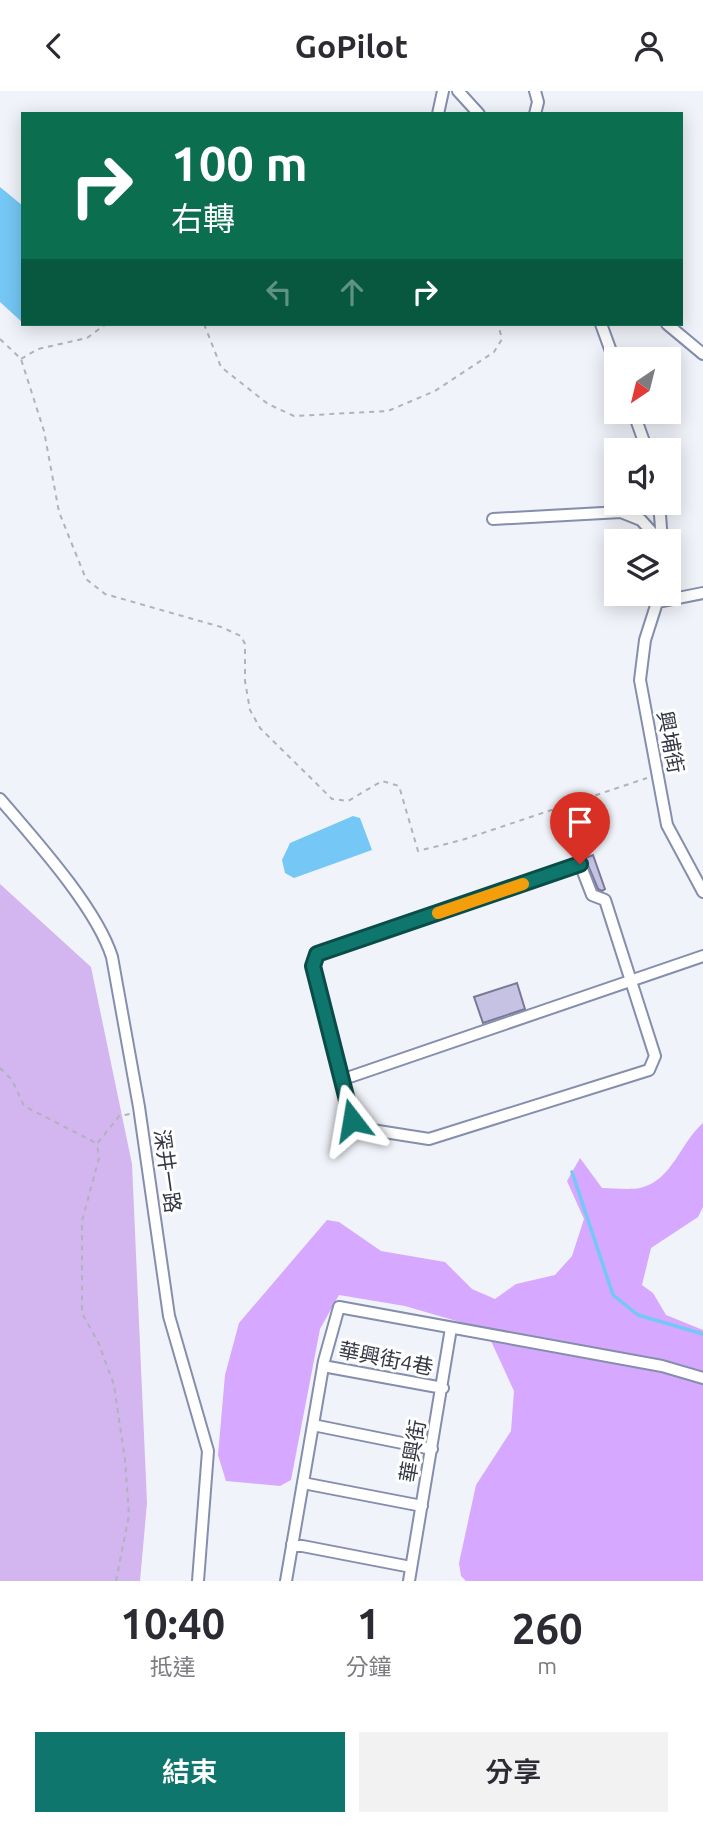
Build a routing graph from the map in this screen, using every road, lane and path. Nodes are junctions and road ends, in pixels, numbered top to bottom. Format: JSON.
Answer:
{"nodes":[{"id":1,"x":443,"y":91,"type":"edge"},
{"id":2,"x":458,"y":91,"type":"edge"},
{"id":3,"x":535,"y":91,"type":"edge"},
{"id":4,"x":438,"y":112,"type":"edge"},
{"id":5,"x":477,"y":112,"type":"edge"},
{"id":6,"x":536,"y":112,"type":"edge"},
{"id":7,"x":103,"y":326,"type":"edge"},
{"id":8,"x":205,"y":326,"type":"edge"},
{"id":9,"x":499,"y":326,"type":"edge"},
{"id":10,"x":602,"y":326,"type":"edge"},
{"id":11,"x":669,"y":326,"type":"edge"},
{"id":12,"x":0,"y":339,"type":"edge"},
{"id":13,"x":609,"y":347,"type":"edge"},
{"id":14,"x":703,"y":354,"type":"edge"},
{"id":15,"x":21,"y":359,"type":"junction"},
{"id":16,"x":493,"y":519,"type":"dead end"},
{"id":17,"x":650,"y":529,"type":"edge"},
{"id":18,"x":703,"y":593,"type":"edge"},
{"id":19,"x":681,"y":596,"type":"edge"},
{"id":20,"x":656,"y":606,"type":"edge"},
{"id":21,"x":658,"y":775,"type":"junction"},
{"id":22,"x":0,"y":799,"type":"edge"},
{"id":23,"x":703,"y":892,"type":"edge"},
{"id":24,"x":703,"y":956,"type":"edge"},
{"id":25,"x":632,"y":980,"type":"junction"},
{"id":26,"x":0,"y":1068,"type":"edge"},
{"id":27,"x":341,"y":1080,"type":"junction"},
{"id":28,"x":140,"y":1111,"type":"junction"},
{"id":29,"x":97,"y":1144,"type":"junction"},
{"id":30,"x":451,"y":1328,"type":"junction"},
{"id":31,"x":323,"y":1366,"type":"junction"},
{"id":32,"x":703,"y":1378,"type":"edge"},
{"id":33,"x":443,"y":1388,"type":"junction"},
{"id":34,"x":313,"y":1425,"type":"junction"},
{"id":35,"x":432,"y":1449,"type":"junction"},
{"id":36,"x":303,"y":1483,"type":"junction"},
{"id":37,"x":422,"y":1506,"type":"junction"},
{"id":38,"x":292,"y":1544,"type":"junction"},
{"id":39,"x":411,"y":1567,"type":"junction"},
{"id":40,"x":116,"y":1581,"type":"edge"},
{"id":41,"x":198,"y":1581,"type":"edge"},
{"id":42,"x":286,"y":1581,"type":"edge"},
{"id":43,"x":409,"y":1581,"type":"edge"}],
"edges":[{"from":1,"to":4,"type":"street"},
{"from":2,"to":5,"type":"street"},
{"from":3,"to":6,"type":"street"},
{"from":7,"to":15,"type":"path"},
{"from":8,"to":9,"type":"path"},
{"from":10,"to":13,"type":"street"},
{"from":11,"to":14,"type":"street"},
{"from":12,"to":15,"type":"path"},
{"from":15,"to":21,"type":"path"},
{"from":16,"to":17,"type":"street"},
{"from":18,"to":19,"type":"street"},
{"from":20,"to":21,"type":"street","name":"興埔街"},
{"from":21,"to":23,"type":"street","name":"興埔街"},
{"from":22,"to":28,"type":"street","name":"深井一路"},
{"from":24,"to":25,"type":"street"},
{"from":25,"to":27,"type":"street"},
{"from":25,"to":27,"type":"street"},
{"from":25,"to":27,"type":"street"},
{"from":26,"to":29,"type":"path"},
{"from":28,"to":29,"type":"path"},
{"from":28,"to":41,"type":"street","name":"深井一路"},
{"from":29,"to":40,"type":"path"},
{"from":30,"to":31,"type":"street"},
{"from":30,"to":32,"type":"street"},
{"from":30,"to":33,"type":"street","name":"華興街"},
{"from":31,"to":33,"type":"street","name":"華興街4巷"},
{"from":31,"to":34,"type":"street"},
{"from":33,"to":35,"type":"street","name":"華興街"},
{"from":34,"to":35,"type":"street"},
{"from":34,"to":36,"type":"street"},
{"from":35,"to":37,"type":"street","name":"華興街"},
{"from":36,"to":37,"type":"street"},
{"from":36,"to":38,"type":"street"},
{"from":37,"to":39,"type":"street","name":"華興街"},
{"from":38,"to":39,"type":"street"},
{"from":38,"to":42,"type":"street"},
{"from":39,"to":43,"type":"street","name":"華興街"}]}
